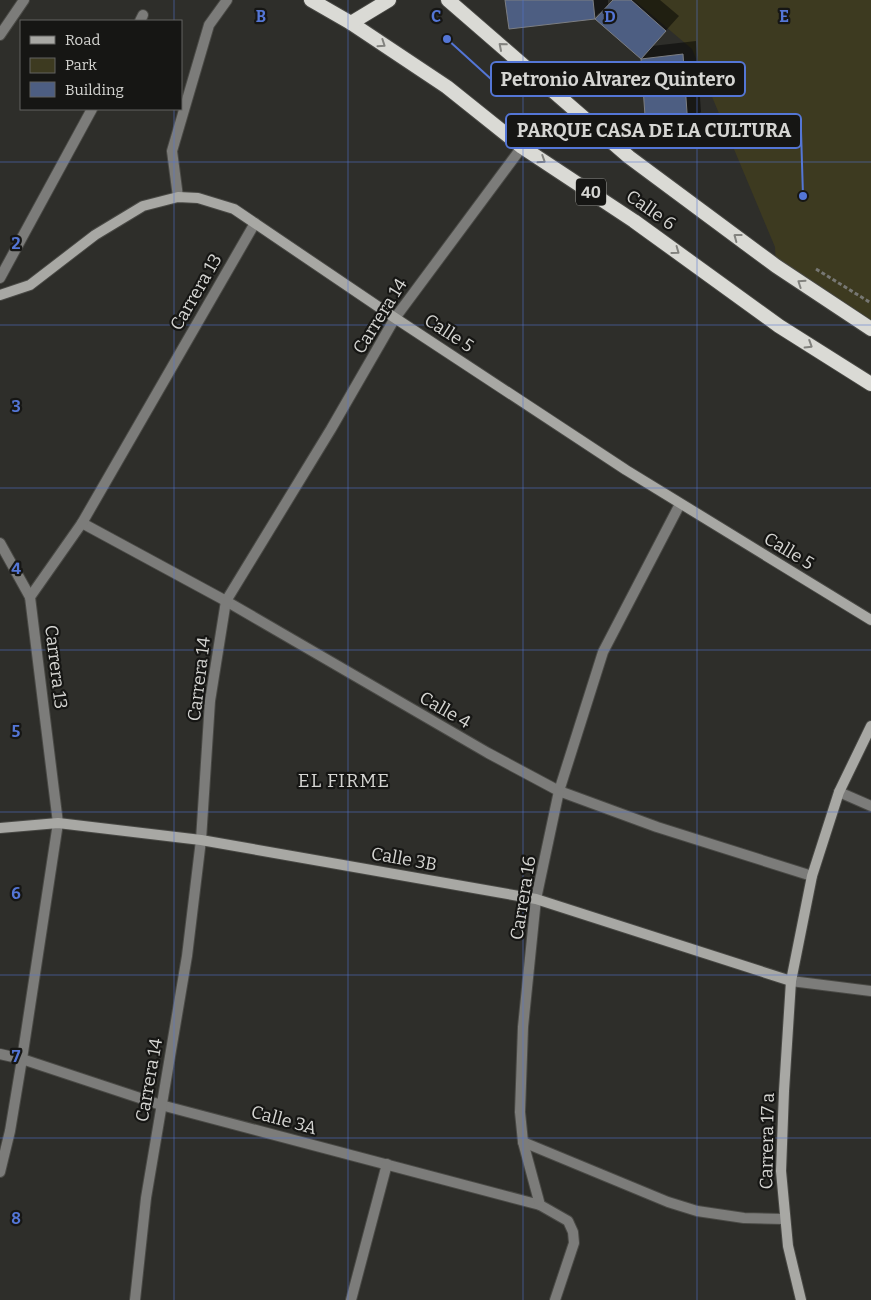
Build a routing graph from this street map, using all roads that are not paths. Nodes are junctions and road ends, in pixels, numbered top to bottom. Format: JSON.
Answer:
{"nodes":[{"id":1,"x":24,"y":0,"type":"edge"},
{"id":2,"x":227,"y":0,"type":"edge"},
{"id":3,"x":311,"y":0,"type":"edge"},
{"id":4,"x":389,"y":0,"type":"edge"},
{"id":5,"x":448,"y":0,"type":"edge"},
{"id":6,"x":351,"y":23,"type":"junction"},
{"id":7,"x":0,"y":35,"type":"edge"},
{"id":8,"x":91,"y":110,"type":"edge"},
{"id":9,"x":522,"y":146,"type":"junction"},
{"id":10,"x":178,"y":197,"type":"junction"},
{"id":11,"x":255,"y":223,"type":"junction"},
{"id":12,"x":0,"y":278,"type":"edge"},
{"id":13,"x":0,"y":295,"type":"edge"},
{"id":14,"x":395,"y":318,"type":"junction"},
{"id":15,"x":871,"y":330,"type":"edge"},
{"id":16,"x":871,"y":384,"type":"edge"},
{"id":17,"x":680,"y":504,"type":"junction"},
{"id":18,"x":82,"y":523,"type":"junction"},
{"id":19,"x":0,"y":543,"type":"edge"},
{"id":20,"x":30,"y":597,"type":"junction"},
{"id":21,"x":226,"y":601,"type":"junction"},
{"id":22,"x":871,"y":620,"type":"edge"},
{"id":23,"x":871,"y":726,"type":"edge"},
{"id":24,"x":559,"y":791,"type":"junction"},
{"id":25,"x":839,"y":792,"type":"junction"},
{"id":26,"x":871,"y":806,"type":"edge"},
{"id":27,"x":58,"y":823,"type":"junction"},
{"id":28,"x":0,"y":828,"type":"edge"},
{"id":29,"x":201,"y":840,"type":"junction"},
{"id":30,"x":812,"y":876,"type":"junction"},
{"id":31,"x":536,"y":899,"type":"junction"},
{"id":32,"x":791,"y":981,"type":"junction"},
{"id":33,"x":871,"y":991,"type":"edge"},
{"id":34,"x":0,"y":1054,"type":"edge"},
{"id":35,"x":22,"y":1059,"type":"junction"},
{"id":36,"x":161,"y":1104,"type":"junction"},
{"id":37,"x":523,"y":1142,"type":"junction"},
{"id":38,"x":387,"y":1164,"type":"junction"},
{"id":39,"x":0,"y":1172,"type":"edge"},
{"id":40,"x":540,"y":1205,"type":"junction"},
{"id":41,"x":784,"y":1219,"type":"junction"},
{"id":42,"x":135,"y":1300,"type":"edge"},
{"id":43,"x":351,"y":1300,"type":"edge"},
{"id":44,"x":555,"y":1300,"type":"edge"},
{"id":45,"x":801,"y":1300,"type":"edge"}],
"edges":[{"from":1,"to":7,"type":"street"},
{"from":2,"to":10,"type":"street"},
{"from":3,"to":6,"type":"highway","name":"Calle 6","number":"40"},
{"from":4,"to":6,"type":"highway"},
{"from":15,"to":5,"type":"highway","name":"Calle 6","one_way":true},
{"from":6,"to":9,"type":"highway","name":"Calle 6","number":"40","one_way":true},
{"from":8,"to":12,"type":"street"},
{"from":9,"to":14,"type":"street","name":"Carrera 14"},
{"from":9,"to":16,"type":"highway","name":"Calle 6","number":"40","one_way":true},
{"from":10,"to":11,"type":"main road","name":"Calle 5"},
{"from":10,"to":13,"type":"main road","name":"Calle 5"},
{"from":11,"to":14,"type":"main road","name":"Calle 5"},
{"from":11,"to":18,"type":"street","name":"Carrera 13"},
{"from":14,"to":17,"type":"main road","name":"Calle 5"},
{"from":14,"to":21,"type":"street","name":"Carrera 14"},
{"from":17,"to":22,"type":"main road","name":"Calle 5"},
{"from":17,"to":24,"type":"street","name":"Carrera 16"},
{"from":18,"to":20,"type":"street","name":"Carrera 13"},
{"from":18,"to":21,"type":"street","name":"Calle 4"},
{"from":19,"to":20,"type":"street"},
{"from":20,"to":27,"type":"street","name":"Carrera 13"},
{"from":21,"to":24,"type":"street","name":"Calle 4"},
{"from":21,"to":29,"type":"street","name":"Carrera 14"},
{"from":23,"to":25,"type":"main road","name":"Carrera 17 a"},
{"from":24,"to":30,"type":"street","name":"Calle 4"},
{"from":24,"to":31,"type":"street","name":"Carrera 16"},
{"from":25,"to":26,"type":"street"},
{"from":25,"to":30,"type":"main road","name":"Carrera 17 a"},
{"from":27,"to":28,"type":"main road","name":"Calle 3B"},
{"from":27,"to":29,"type":"main road","name":"Calle 3B"},
{"from":27,"to":35,"type":"street","name":"Carrera 13"},
{"from":29,"to":31,"type":"main road","name":"Calle 3B"},
{"from":29,"to":36,"type":"street","name":"Carrera 14"},
{"from":30,"to":32,"type":"main road","name":"Carrera 17 a"},
{"from":31,"to":32,"type":"main road","name":"Calle 3B"},
{"from":31,"to":37,"type":"street","name":"Carrera 16"},
{"from":32,"to":33,"type":"street"},
{"from":32,"to":41,"type":"main road","name":"Carrera 17 a"},
{"from":34,"to":35,"type":"street","name":"Calle 3A"},
{"from":35,"to":36,"type":"street","name":"Calle 3A"},
{"from":35,"to":39,"type":"street","name":"Carrera 13"},
{"from":36,"to":38,"type":"street","name":"Calle 3A"},
{"from":36,"to":42,"type":"street","name":"Carrera 14"},
{"from":37,"to":40,"type":"street","name":"Carrera 16"},
{"from":37,"to":41,"type":"street"},
{"from":38,"to":40,"type":"street","name":"Calle 3A"},
{"from":38,"to":43,"type":"street"},
{"from":40,"to":44,"type":"street"},
{"from":41,"to":45,"type":"main road","name":"Carrera 17 a"}]}
